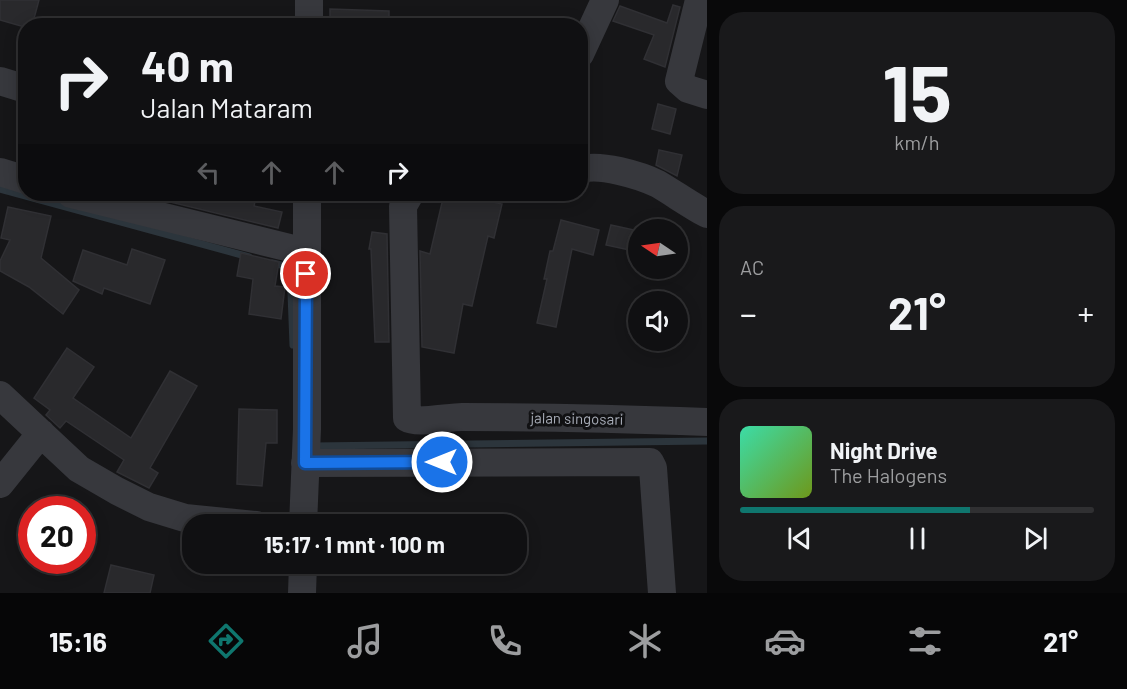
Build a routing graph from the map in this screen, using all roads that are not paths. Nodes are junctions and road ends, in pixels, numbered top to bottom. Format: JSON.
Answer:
{"nodes":[{"id":1,"x":309,"y":0,"type":"edge"},
{"id":2,"x":605,"y":0,"type":"edge"},
{"id":3,"x":699,"y":0,"type":"edge"},
{"id":4,"x":309,"y":18,"type":"edge"},
{"id":5,"x":588,"y":37,"type":"edge"},
{"id":6,"x":0,"y":81,"type":"edge"},
{"id":7,"x":18,"y":87,"type":"edge"},
{"id":8,"x":707,"y":95,"type":"edge"},
{"id":9,"x":588,"y":167,"type":"edge"},
{"id":10,"x":0,"y":172,"type":"edge"},
{"id":11,"x":18,"y":178,"type":"edge"},
{"id":12,"x":99,"y":201,"type":"edge"},
{"id":13,"x":313,"y":201,"type":"edge"},
{"id":14,"x":406,"y":201,"type":"edge"},
{"id":15,"x":707,"y":214,"type":"edge"},
{"id":16,"x":306,"y":252,"type":"junction"},
{"id":17,"x":0,"y":395,"type":"edge"},
{"id":18,"x":707,"y":422,"type":"edge"},
{"id":19,"x":41,"y":434,"type":"junction"},
{"id":20,"x":306,"y":451,"type":"junction"},
{"id":21,"x":0,"y":484,"type":"edge"},
{"id":22,"x":303,"y":514,"type":"edge"},
{"id":23,"x":182,"y":517,"type":"edge"},
{"id":24,"x":303,"y":574,"type":"edge"},
{"id":25,"x":302,"y":593,"type":"edge"},
{"id":26,"x":662,"y":593,"type":"edge"}],
"edges":[{"from":1,"to":4,"type":"street"},
{"from":2,"to":5,"type":"street"},
{"from":3,"to":8,"type":"street"},
{"from":6,"to":7,"type":"street"},
{"from":9,"to":15,"type":"street"},
{"from":10,"to":11,"type":"street"},
{"from":12,"to":16,"type":"street"},
{"from":13,"to":16,"type":"street"},
{"from":14,"to":18,"type":"street","name":"jalan singosari"},
{"from":16,"to":20,"type":"street"},
{"from":17,"to":19,"type":"street"},
{"from":19,"to":21,"type":"street"},
{"from":19,"to":23,"type":"street"},
{"from":20,"to":22,"type":"street"},
{"from":20,"to":26,"type":"street"},
{"from":24,"to":25,"type":"street"}]}
